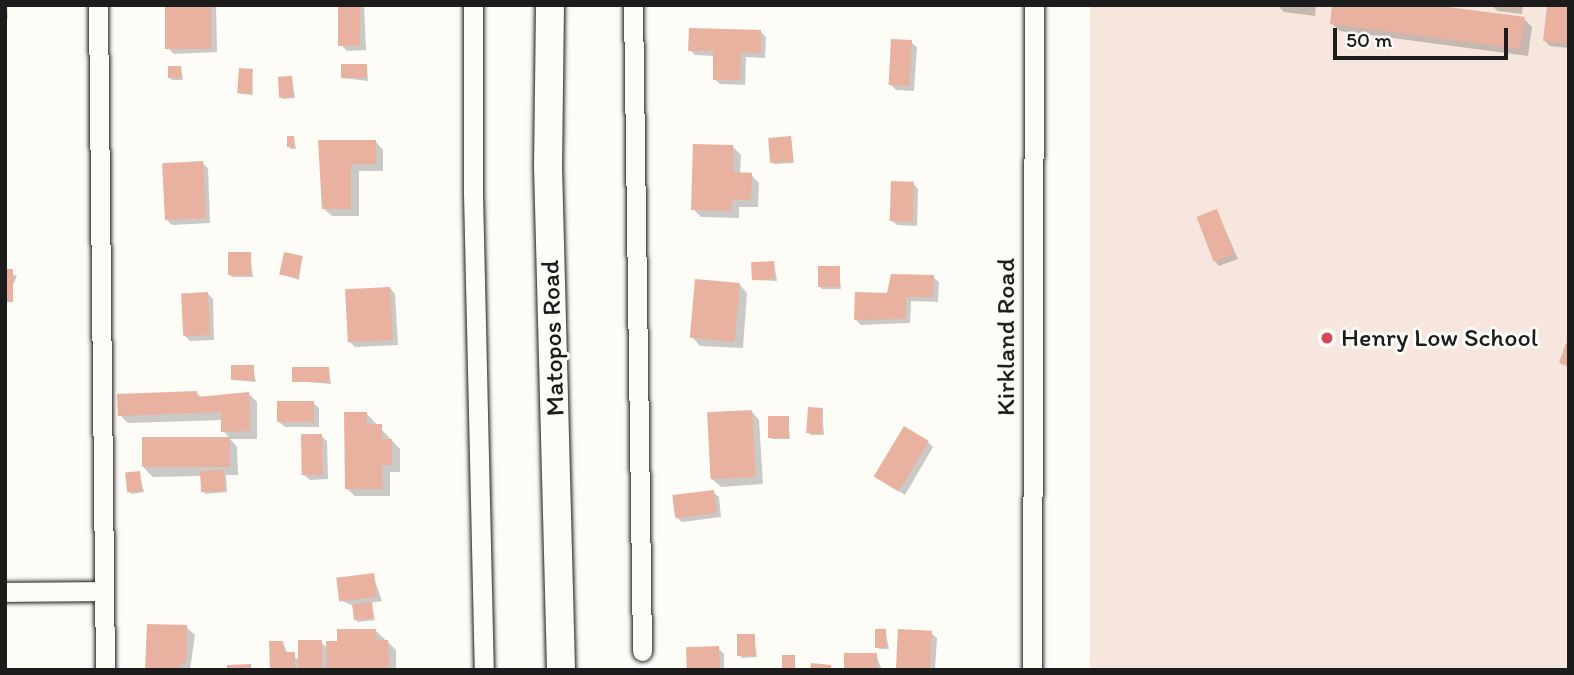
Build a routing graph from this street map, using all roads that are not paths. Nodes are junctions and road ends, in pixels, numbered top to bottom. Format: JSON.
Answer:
{"nodes":[{"id":1,"x":98,"y":5,"type":"edge"},
{"id":2,"x":473,"y":5,"type":"edge"},
{"id":3,"x":550,"y":5,"type":"edge"},
{"id":4,"x":633,"y":5,"type":"edge"},
{"id":5,"x":1034,"y":5,"type":"edge"},
{"id":6,"x":102,"y":591,"type":"junction"},
{"id":7,"x":5,"y":592,"type":"edge"},
{"id":8,"x":642,"y":651,"type":"dead end"},
{"id":9,"x":105,"y":670,"type":"edge"},
{"id":10,"x":484,"y":670,"type":"edge"},
{"id":11,"x":561,"y":670,"type":"edge"},
{"id":12,"x":1031,"y":670,"type":"edge"}],
"edges":[{"from":1,"to":6,"type":"street"},
{"from":2,"to":10,"type":"street"},
{"from":3,"to":11,"type":"main road","name":"Matopos Road"},
{"from":4,"to":8,"type":"street"},
{"from":5,"to":12,"type":"street","name":"Kirkland Road"},
{"from":6,"to":7,"type":"street"},
{"from":6,"to":9,"type":"street"}]}
